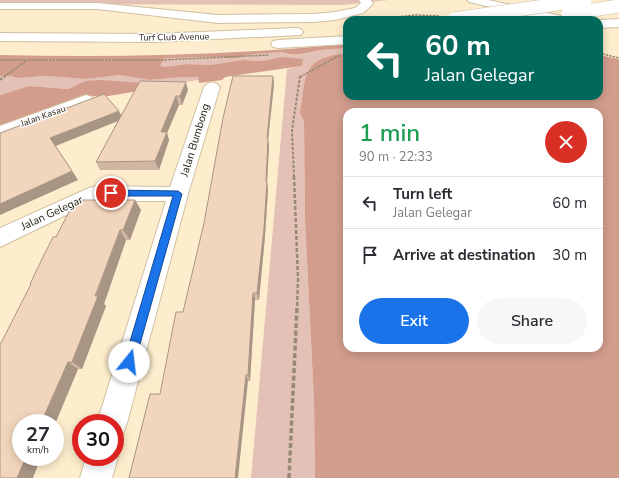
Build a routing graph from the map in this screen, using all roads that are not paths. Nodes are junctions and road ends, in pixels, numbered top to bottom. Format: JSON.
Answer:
{"nodes":[{"id":1,"x":365,"y":0,"type":"edge"},
{"id":2,"x":473,"y":0,"type":"edge"},
{"id":3,"x":517,"y":0,"type":"edge"},
{"id":4,"x":584,"y":0,"type":"edge"},
{"id":5,"x":0,"y":6,"type":"edge"},
{"id":6,"x":618,"y":6,"type":"edge"},
{"id":7,"x":463,"y":16,"type":"edge"},
{"id":8,"x":545,"y":16,"type":"edge"},
{"id":9,"x":552,"y":16,"type":"edge"},
{"id":10,"x":555,"y":16,"type":"edge"},
{"id":11,"x":619,"y":23,"type":"edge"},
{"id":12,"x":603,"y":24,"type":"edge"},
{"id":13,"x":343,"y":29,"type":"edge"},
{"id":14,"x":0,"y":37,"type":"edge"},
{"id":15,"x":343,"y":40,"type":"edge"},
{"id":16,"x":0,"y":50,"type":"edge"},
{"id":17,"x":212,"y":87,"type":"dead end"},
{"id":18,"x":86,"y":100,"type":"edge"},
{"id":19,"x":0,"y":132,"type":"edge"},
{"id":20,"x":178,"y":194,"type":"junction"},
{"id":21,"x":0,"y":238,"type":"edge"},
{"id":22,"x":115,"y":414,"type":"edge"},
{"id":23,"x":99,"y":466,"type":"edge"},
{"id":24,"x":96,"y":478,"type":"edge"}],
"edges":[{"from":1,"to":5,"type":"main road"},
{"from":2,"to":8,"type":"main road"},
{"from":3,"to":9,"type":"main road"},
{"from":4,"to":7,"type":"main road","bridge":true},
{"from":6,"to":10,"type":"main road","bridge":true},
{"from":11,"to":12,"type":"main road"},
{"from":13,"to":14,"type":"main road","name":"Turf Club Avenue"},
{"from":15,"to":16,"type":"main road","name":"Turf Club Avenue"},
{"from":17,"to":20,"type":"main road","name":"Jalan Bumbong"},
{"from":18,"to":19,"type":"main road","name":"Jalan Kasau"},
{"from":20,"to":21,"type":"main road","name":"Jalan Gelegar"},
{"from":20,"to":22,"type":"main road","name":"Jalan Bumbong"},
{"from":23,"to":24,"type":"main road"}]}
